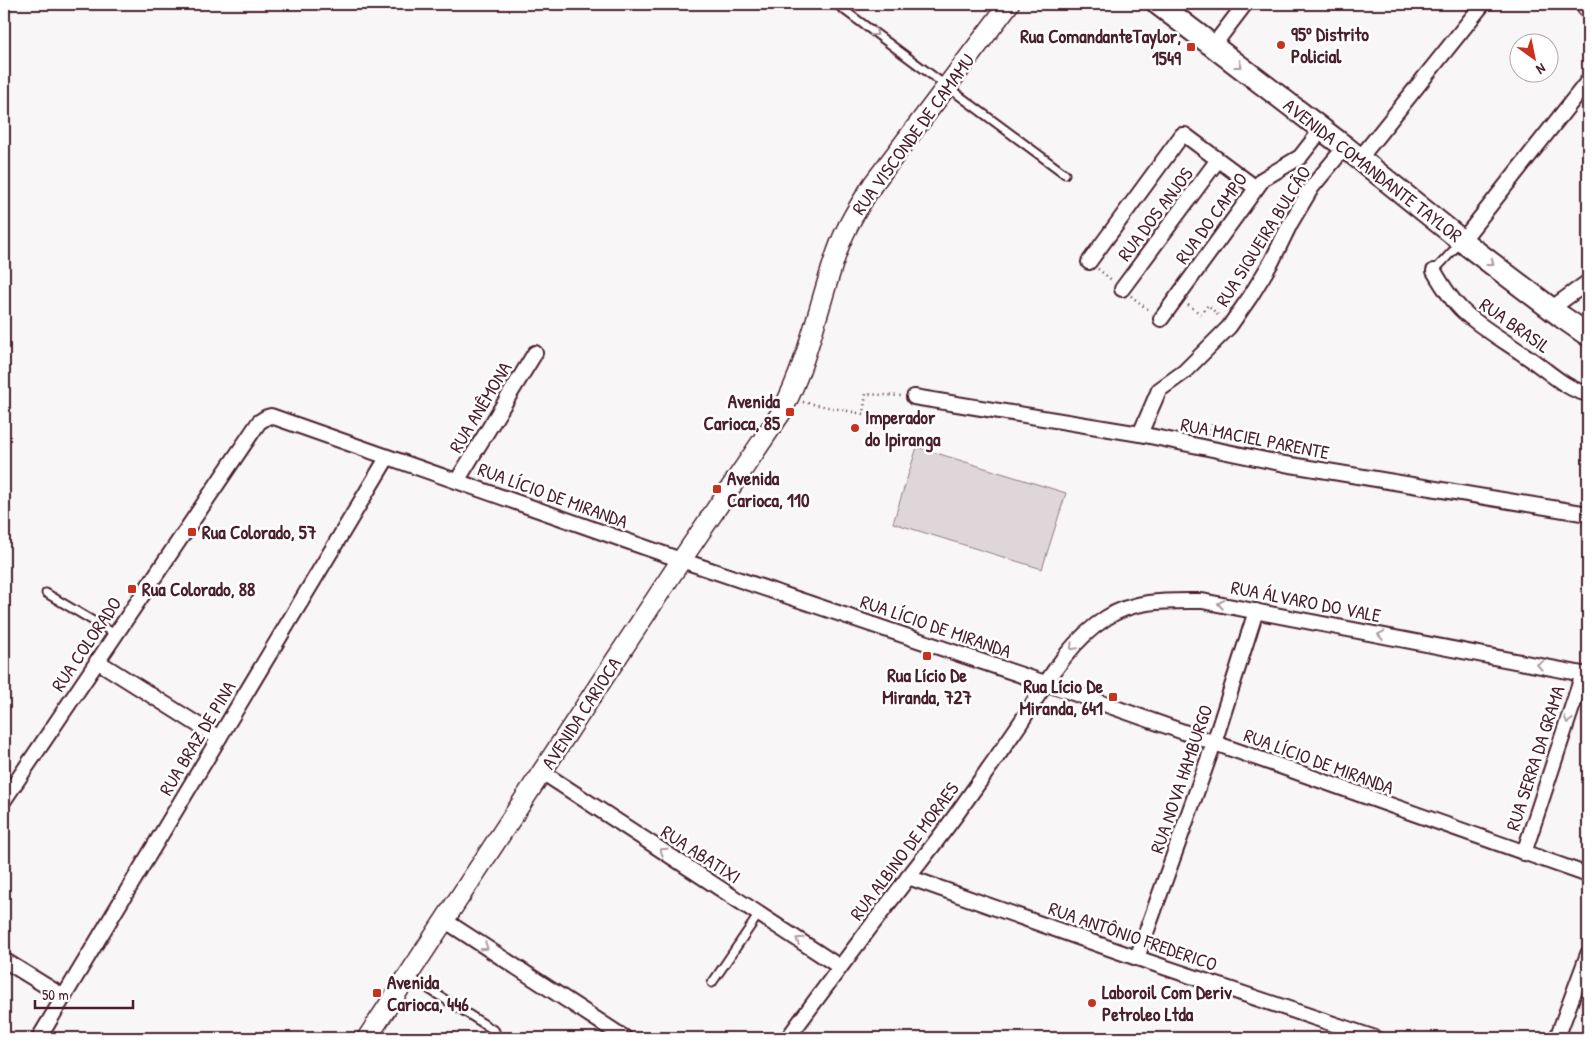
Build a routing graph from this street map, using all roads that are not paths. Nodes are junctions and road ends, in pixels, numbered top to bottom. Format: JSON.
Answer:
{"nodes":[{"id":1,"x":836,"y":4,"type":"edge"},
{"id":2,"x":1009,"y":4,"type":"edge"},
{"id":3,"x":1158,"y":4,"type":"edge"},
{"id":4,"x":1245,"y":4,"type":"edge"},
{"id":5,"x":1483,"y":4,"type":"edge"},
{"id":6,"x":1582,"y":4,"type":"edge"},
{"id":7,"x":1588,"y":12,"type":"edge"},
{"id":8,"x":1213,"y":46,"type":"junction"},
{"id":9,"x":1588,"y":82,"type":"edge"},
{"id":10,"x":946,"y":86,"type":"junction"},
{"id":11,"x":1322,"y":129,"type":"junction"},
{"id":12,"x":1352,"y":153,"type":"junction"},
{"id":13,"x":1218,"y":161,"type":"junction"},
{"id":14,"x":1065,"y":174,"type":"dead end"},
{"id":15,"x":1256,"y":188,"type":"junction"},
{"id":16,"x":1462,"y":241,"type":"junction"},
{"id":17,"x":1089,"y":262,"type":"dead end"},
{"id":18,"x":1434,"y":271,"type":"joint"},
{"id":19,"x":1588,"y":282,"type":"edge"},
{"id":20,"x":1122,"y":289,"type":"dead end"},
{"id":21,"x":1552,"y":308,"type":"junction"},
{"id":22,"x":1161,"y":319,"type":"dead end"},
{"id":23,"x":1588,"y":335,"type":"edge"},
{"id":24,"x":535,"y":352,"type":"dead end"},
{"id":25,"x":792,"y":393,"type":"joint"},
{"id":26,"x":1588,"y":394,"type":"edge"},
{"id":27,"x":914,"y":397,"type":"road end"},
{"id":28,"x":271,"y":416,"type":"joint"},
{"id":29,"x":1140,"y":434,"type":"junction"},
{"id":30,"x":387,"y":458,"type":"junction"},
{"id":31,"x":457,"y":481,"type":"junction"},
{"id":32,"x":1588,"y":512,"type":"edge"},
{"id":33,"x":681,"y":560,"type":"junction"},
{"id":34,"x":46,"y":594,"type":"dead end"},
{"id":35,"x":1256,"y":611,"type":"junction"},
{"id":36,"x":115,"y":634,"type":"junction"},
{"id":37,"x":97,"y":662,"type":"junction"},
{"id":38,"x":1586,"y":674,"type":"edge"},
{"id":39,"x":1045,"y":683,"type":"junction"},
{"id":40,"x":219,"y":738,"type":"junction"},
{"id":41,"x":1214,"y":743,"type":"junction"},
{"id":42,"x":542,"y":772,"type":"junction"},
{"id":43,"x":4,"y":800,"type":"edge"},
{"id":44,"x":1524,"y":853,"type":"junction"},
{"id":45,"x":1588,"y":875,"type":"edge"},
{"id":46,"x":908,"y":877,"type":"junction"},
{"id":47,"x":759,"y":914,"type":"junction"},
{"id":48,"x":444,"y":920,"type":"junction"},
{"id":49,"x":1588,"y":954,"type":"edge"},
{"id":50,"x":1137,"y":958,"type":"junction"},
{"id":51,"x":4,"y":960,"type":"edge"},
{"id":52,"x":840,"y":967,"type":"junction"},
{"id":53,"x":407,"y":976,"type":"junction"},
{"id":54,"x":712,"y":983,"type":"dead end"},
{"id":55,"x":64,"y":997,"type":"junction"},
{"id":56,"x":495,"y":1031,"type":"dead end"},
{"id":57,"x":39,"y":1038,"type":"edge"},
{"id":58,"x":366,"y":1038,"type":"edge"},
{"id":59,"x":625,"y":1038,"type":"edge"},
{"id":60,"x":788,"y":1038,"type":"edge"},
{"id":61,"x":1375,"y":1038,"type":"edge"},
{"id":62,"x":1557,"y":1038,"type":"edge"}],
"edges":[{"from":1,"to":10,"type":"lane","one_way":true},
{"from":2,"to":10,"type":"street","name":"RUA VISCONDE DE CAMAMU"},
{"from":3,"to":8,"type":"main road","name":"AVENIDA COMANDANTE TAYLOR"},
{"from":4,"to":8,"type":"street"},
{"from":5,"to":12,"type":"street","name":"RUA SIQUEIRA BULCÃO"},
{"from":6,"to":7,"type":"street"},
{"from":8,"to":11,"type":"main road","name":"AVENIDA COMANDANTE TAYLOR","one_way":true},
{"from":9,"to":16,"type":"street"},
{"from":10,"to":14,"type":"lane"},
{"from":10,"to":25,"type":"street","name":"RUA VISCONDE DE CAMAMU"},
{"from":11,"to":12,"type":"main road","name":"AVENIDA COMANDANTE TAYLOR"},
{"from":11,"to":15,"type":"street","name":"RUA DO CAMPO"},
{"from":12,"to":16,"type":"main road","name":"AVENIDA COMANDANTE TAYLOR"},
{"from":12,"to":29,"type":"street","name":"RUA SIQUEIRA BULCÃO"},
{"from":13,"to":15,"type":"street"},
{"from":13,"to":17,"type":"street"},
{"from":13,"to":20,"type":"street","name":"RUA DOS ANJOS"},
{"from":15,"to":22,"type":"street","name":"RUA DO CAMPO"},
{"from":16,"to":18,"type":"lane"},
{"from":16,"to":21,"type":"main road","name":"AVENIDA COMANDANTE TAYLOR","one_way":true},
{"from":18,"to":26,"type":"street","name":"RUA BRASIL"},
{"from":19,"to":21,"type":"street"},
{"from":21,"to":23,"type":"main road","name":"AVENIDA COMANDANTE TAYLOR"},
{"from":24,"to":31,"type":"street","name":"RUA ANÊMONA"},
{"from":25,"to":33,"type":"street","name":"AVENIDA CARIOCA"},
{"from":27,"to":29,"type":"street","name":"RUA MACIEL PARENTE"},
{"from":28,"to":30,"type":"street","name":"RUA LÍCIO DE MIRANDA"},
{"from":28,"to":36,"type":"street","name":"RUA COLORADO"},
{"from":29,"to":32,"type":"street","name":"RUA MACIEL PARENTE"},
{"from":30,"to":31,"type":"street","name":"RUA LÍCIO DE MIRANDA"},
{"from":30,"to":40,"type":"street","name":"RUA BRAZ DE PINA"},
{"from":31,"to":33,"type":"street","name":"RUA LÍCIO DE MIRANDA"},
{"from":33,"to":39,"type":"street","name":"RUA LÍCIO DE MIRANDA"},
{"from":33,"to":42,"type":"street","name":"AVENIDA CARIOCA"},
{"from":34,"to":36,"type":"lane"},
{"from":38,"to":35,"type":"street","name":"RUA ÁLVARO DO VALE","one_way":true},
{"from":35,"to":39,"type":"street","name":"RUA ÁLVARO DO VALE","one_way":true},
{"from":35,"to":41,"type":"street","name":"RUA NOVA HAMBURGO"},
{"from":36,"to":37,"type":"street","name":"RUA COLORADO"},
{"from":37,"to":40,"type":"street"},
{"from":37,"to":43,"type":"street","name":"RUA COLORADO"},
{"from":38,"to":44,"type":"street","name":"RUA SERRA DA GRAMA","one_way":true},
{"from":39,"to":41,"type":"street","name":"RUA LÍCIO DE MIRANDA"},
{"from":39,"to":46,"type":"street","name":"RUA ALBINO DE MORAES"},
{"from":40,"to":55,"type":"street","name":"RUA BRAZ DE PINA"},
{"from":41,"to":44,"type":"street","name":"RUA LÍCIO DE MIRANDA"},
{"from":41,"to":50,"type":"street","name":"RUA NOVA HAMBURGO"},
{"from":47,"to":42,"type":"street","name":"RUA ABATIXI","one_way":true},
{"from":42,"to":48,"type":"street","name":"AVENIDA CARIOCA"},
{"from":44,"to":45,"type":"street","name":"RUA LÍCIO DE MIRANDA"},
{"from":46,"to":50,"type":"street","name":"RUA ANTÔNIO FREDERICO"},
{"from":46,"to":52,"type":"street","name":"RUA ALBINO DE MORAES"},
{"from":52,"to":47,"type":"street","name":"RUA ABATIXI","one_way":true},
{"from":47,"to":54,"type":"lane"},
{"from":48,"to":53,"type":"street","name":"AVENIDA CARIOCA"},
{"from":48,"to":59,"type":"street","one_way":true},
{"from":49,"to":62,"type":"street"},
{"from":50,"to":61,"type":"street","name":"RUA ANTÔNIO FREDERICO"},
{"from":51,"to":55,"type":"street"},
{"from":52,"to":60,"type":"street","name":"RUA ALBINO DE MORAES"},
{"from":53,"to":56,"type":"lane"},
{"from":53,"to":58,"type":"street","name":"AVENIDA CARIOCA"},
{"from":55,"to":57,"type":"street","name":"RUA BRAZ DE PINA"}]}
